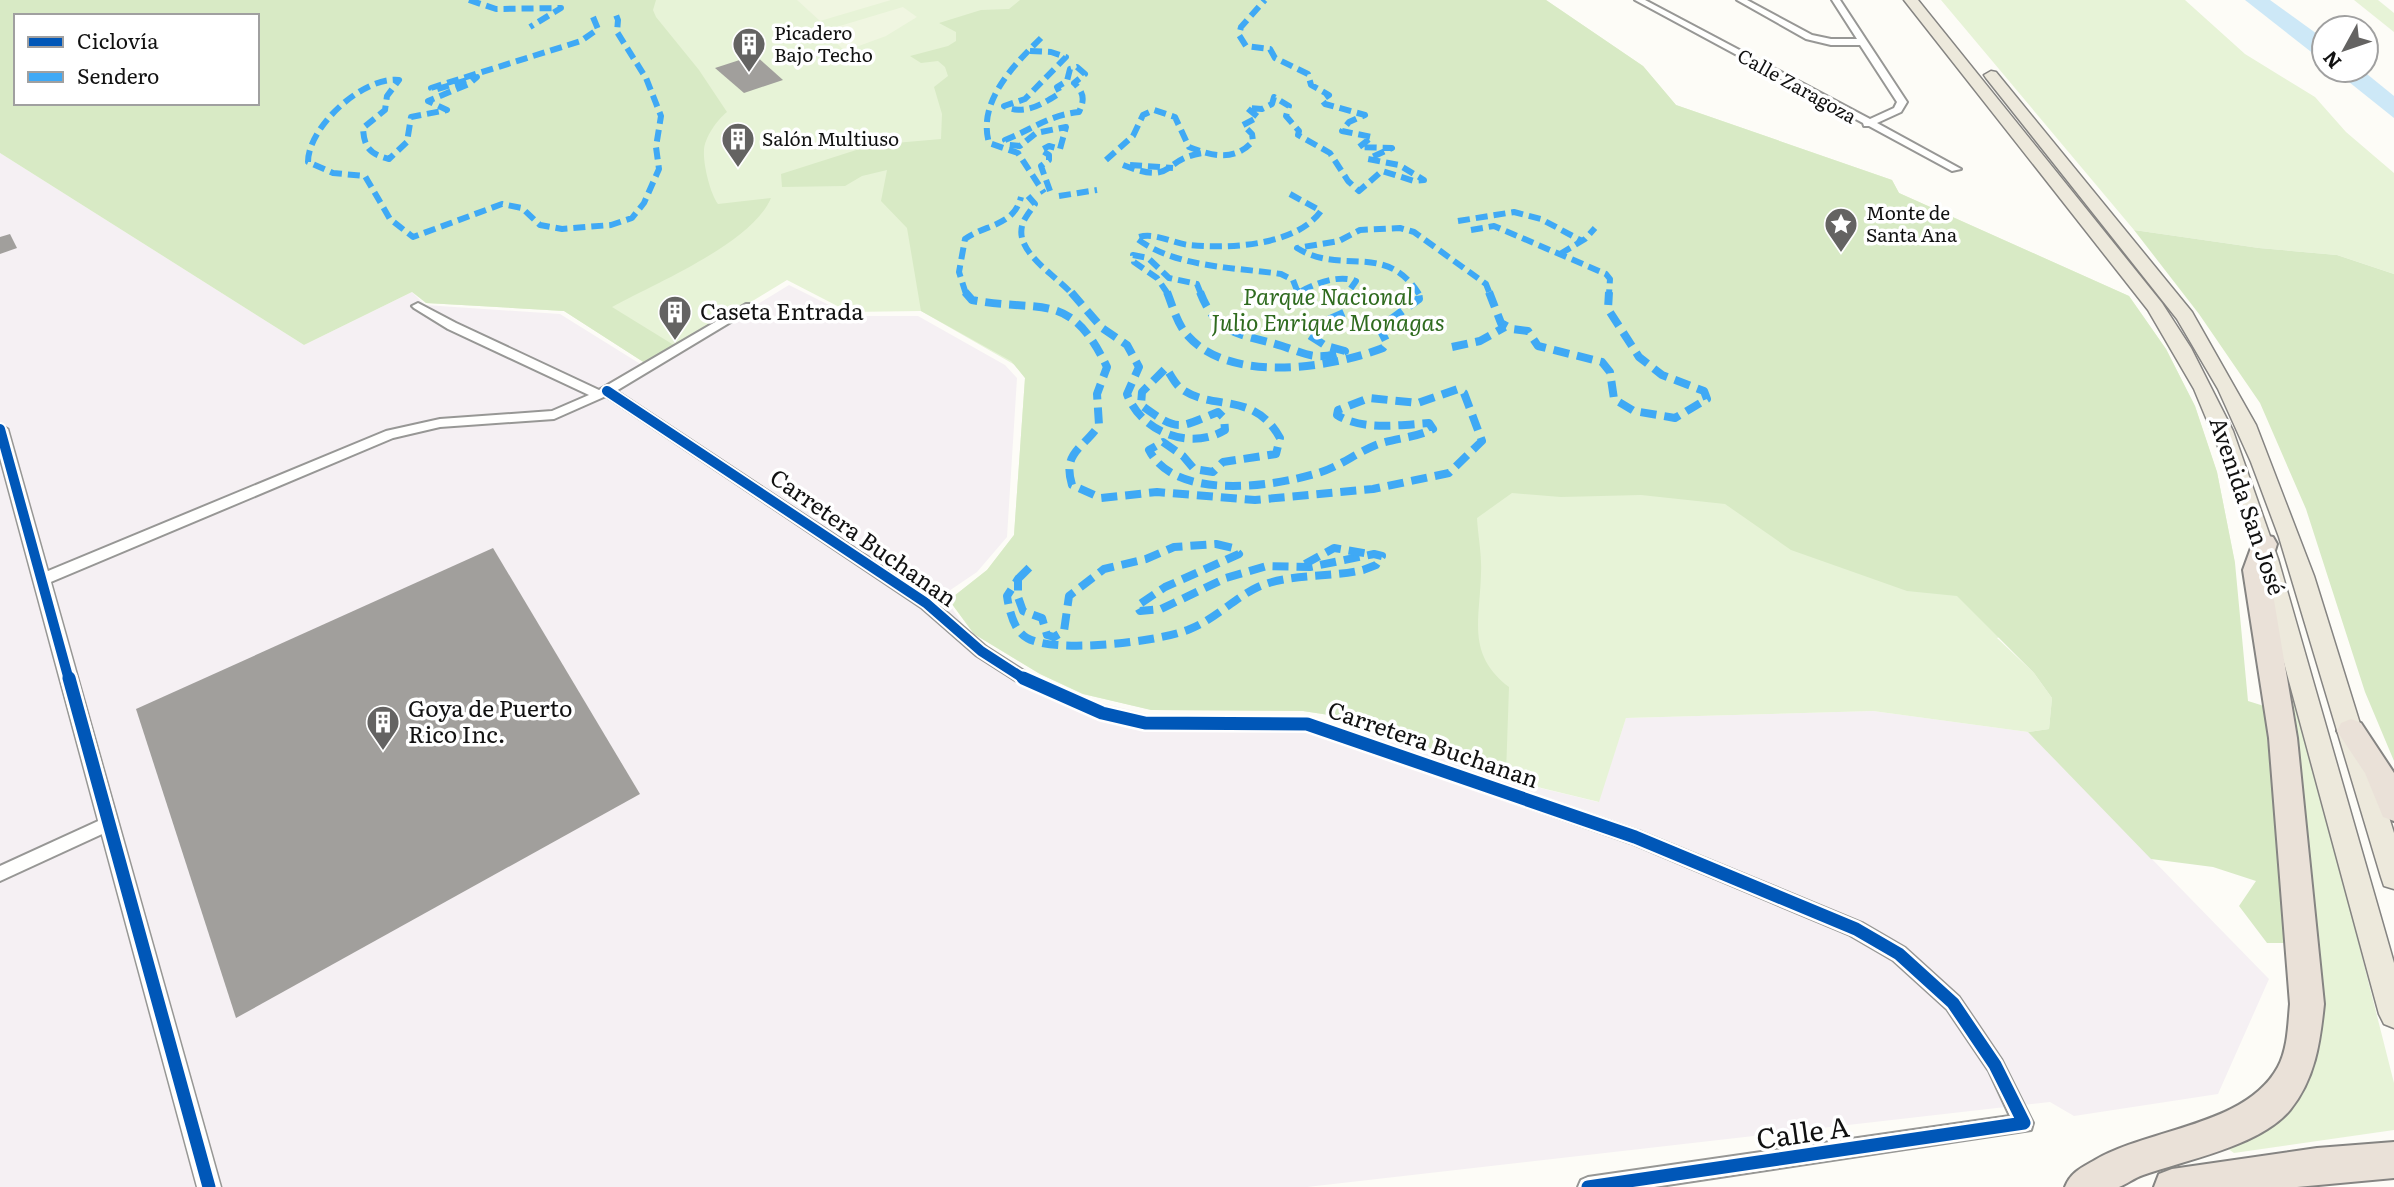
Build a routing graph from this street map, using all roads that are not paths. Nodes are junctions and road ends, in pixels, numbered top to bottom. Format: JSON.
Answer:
{"nodes":[{"id":1,"x":1639,"y":0,"type":"edge"},
{"id":2,"x":1741,"y":0,"type":"edge"},
{"id":3,"x":1836,"y":0,"type":"edge"},
{"id":4,"x":1912,"y":0,"type":"edge"},
{"id":5,"x":1930,"y":0,"type":"edge"},
{"id":6,"x":1864,"y":42,"type":"junction"},
{"id":7,"x":1867,"y":124,"type":"junction"},
{"id":8,"x":1956,"y":169,"type":"dead end"},
{"id":9,"x":418,"y":306,"type":"dead end"},
{"id":10,"x":750,"y":306,"type":"dead end"},
{"id":11,"x":603,"y":393,"type":"junction"},
{"id":12,"x":0,"y":429,"type":"edge"},
{"id":13,"x":2264,"y":544,"type":"junction"},
{"id":14,"x":41,"y":580,"type":"junction"},
{"id":15,"x":2351,"y":731,"type":"junction"},
{"id":16,"x":2394,"y":808,"type":"edge"},
{"id":17,"x":107,"y":824,"type":"junction"},
{"id":18,"x":0,"y":874,"type":"edge"},
{"id":19,"x":2394,"y":877,"type":"edge"},
{"id":20,"x":2394,"y":1014,"type":"edge"},
{"id":21,"x":2024,"y":1123,"type":"joint"},
{"id":22,"x":2394,"y":1160,"type":"edge"},
{"id":23,"x":209,"y":1187,"type":"edge"},
{"id":24,"x":1588,"y":1187,"type":"edge"},
{"id":25,"x":2083,"y":1187,"type":"edge"},
{"id":26,"x":2172,"y":1187,"type":"edge"}],
"edges":[{"from":1,"to":7,"type":"street","name":"Calle Zaragoza"},
{"from":2,"to":6,"type":"street"},
{"from":3,"to":6,"type":"street"},
{"from":4,"to":13,"type":"main road","name":"Avenida San José"},
{"from":5,"to":15,"type":"main road","name":"Avenida San José"},
{"from":6,"to":7,"type":"street"},
{"from":7,"to":8,"type":"street","name":"Calle Zaragoza"},
{"from":9,"to":11,"type":"street","name":"Carretera Buchanan"},
{"from":10,"to":11,"type":"street"},
{"from":11,"to":14,"type":"street"},
{"from":11,"to":21,"type":"street","name":"Carretera Buchanan"},
{"from":12,"to":14,"type":"street"},
{"from":13,"to":20,"type":"main road","name":"Avenida San José"},
{"from":13,"to":25,"type":"highway"},
{"from":14,"to":17,"type":"street"},
{"from":15,"to":16,"type":"highway"},
{"from":15,"to":19,"type":"main road","name":"Avenida San José"},
{"from":17,"to":18,"type":"street"},
{"from":17,"to":23,"type":"street"},
{"from":21,"to":24,"type":"street","name":"Calle A"},
{"from":22,"to":26,"type":"highway"}]}
